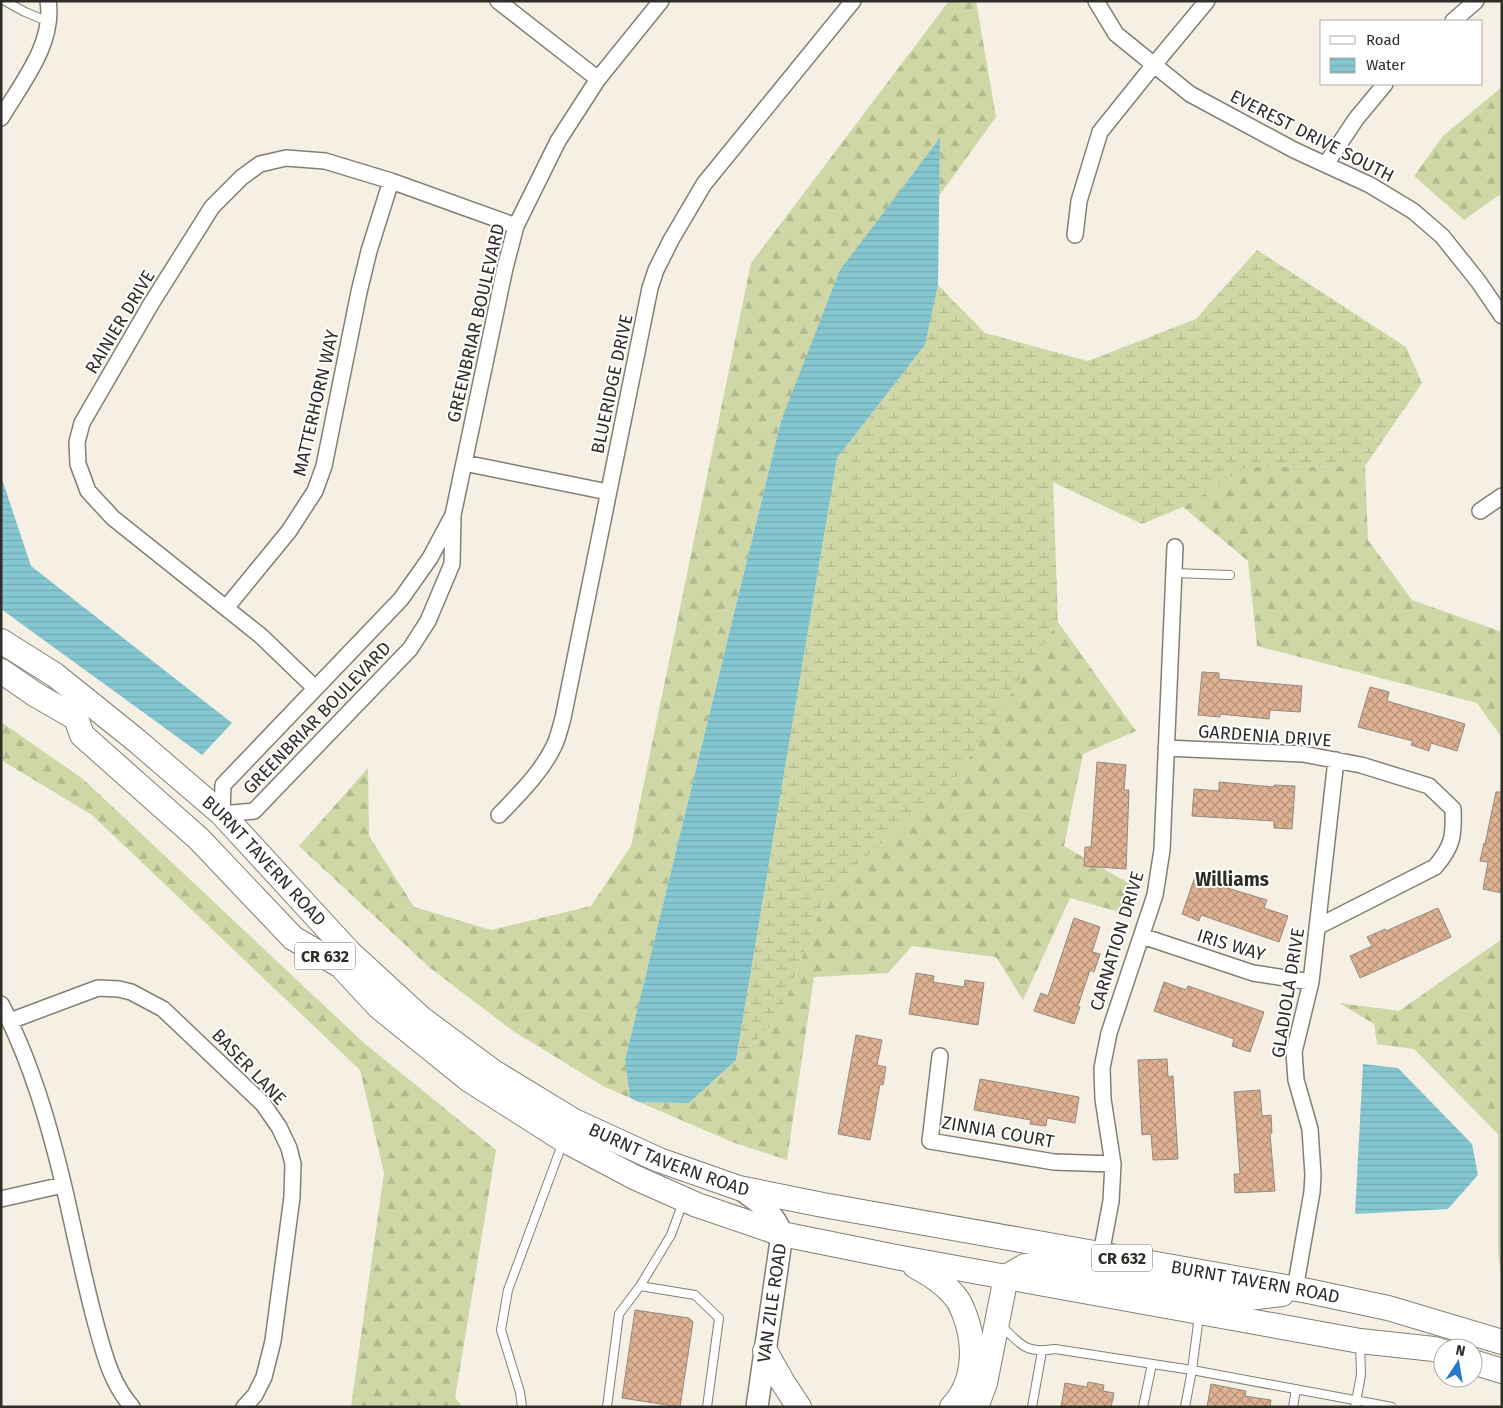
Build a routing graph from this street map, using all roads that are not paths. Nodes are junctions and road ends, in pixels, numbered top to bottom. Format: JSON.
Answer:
{"nodes":[{"id":1,"x":5,"y":1,"type":"edge"},
{"id":2,"x":48,"y":1,"type":"edge"},
{"id":3,"x":498,"y":1,"type":"edge"},
{"id":4,"x":662,"y":1,"type":"edge"},
{"id":5,"x":853,"y":1,"type":"edge"},
{"id":6,"x":1096,"y":1,"type":"edge"},
{"id":7,"x":1207,"y":1,"type":"edge"},
{"id":8,"x":1476,"y":1,"type":"edge"},
{"id":9,"x":1454,"y":20,"type":"edge"},
{"id":10,"x":49,"y":22,"type":"junction"},
{"id":11,"x":1153,"y":66,"type":"junction"},
{"id":12,"x":598,"y":79,"type":"junction"},
{"id":13,"x":1384,"y":85,"type":"edge"},
{"id":14,"x":1,"y":118,"type":"edge"},
{"id":15,"x":1326,"y":164,"type":"junction"},
{"id":16,"x":391,"y":181,"type":"junction"},
{"id":17,"x":516,"y":226,"type":"junction"},
{"id":18,"x":1075,"y":235,"type":"dead end"},
{"id":19,"x":1502,"y":316,"type":"edge"},
{"id":20,"x":464,"y":463,"type":"junction"},
{"id":21,"x":608,"y":492,"type":"junction"},
{"id":22,"x":1502,"y":496,"type":"edge"},
{"id":23,"x":1480,"y":511,"type":"dead end"},
{"id":24,"x":453,"y":515,"type":"junction"},
{"id":25,"x":1175,"y":546,"type":"dead end"},
{"id":26,"x":1174,"y":573,"type":"junction"},
{"id":27,"x":1230,"y":575,"type":"dead end"},
{"id":28,"x":226,"y":608,"type":"junction"},
{"id":29,"x":1,"y":641,"type":"edge"},
{"id":30,"x":1,"y":671,"type":"edge"},
{"id":31,"x":315,"y":688,"type":"junction"},
{"id":32,"x":76,"y":718,"type":"junction"},
{"id":33,"x":1166,"y":748,"type":"junction"},
{"id":34,"x":1336,"y":760,"type":"junction"},
{"id":35,"x":222,"y":814,"type":"junction"},
{"id":36,"x":499,"y":815,"type":"dead end"},
{"id":37,"x":1317,"y":927,"type":"junction"},
{"id":38,"x":1142,"y":936,"type":"junction"},
{"id":39,"x":341,"y":966,"type":"junction"},
{"id":40,"x":1311,"y":982,"type":"junction"},
{"id":41,"x":1,"y":1004,"type":"edge"},
{"id":42,"x":10,"y":1021,"type":"junction"},
{"id":43,"x":940,"y":1056,"type":"dead end"},
{"id":44,"x":564,"y":1140,"type":"junction"},
{"id":45,"x":1113,"y":1164,"type":"junction"},
{"id":46,"x":63,"y":1185,"type":"junction"},
{"id":47,"x":739,"y":1188,"type":"junction"},
{"id":48,"x":1,"y":1200,"type":"edge"},
{"id":49,"x":683,"y":1200,"type":"junction"},
{"id":50,"x":782,"y":1234,"type":"junction"},
{"id":51,"x":1101,"y":1254,"type":"junction"},
{"id":52,"x":901,"y":1258,"type":"junction"},
{"id":53,"x":1006,"y":1277,"type":"junction"},
{"id":54,"x":640,"y":1286,"type":"junction"},
{"id":55,"x":1302,"y":1290,"type":"junction"},
{"id":56,"x":1200,"y":1312,"type":"junction"},
{"id":57,"x":998,"y":1322,"type":"junction"},
{"id":58,"x":1466,"y":1331,"type":"junction"},
{"id":59,"x":1360,"y":1341,"type":"junction"},
{"id":60,"x":1502,"y":1342,"type":"edge"},
{"id":61,"x":1433,"y":1349,"type":"edge"},
{"id":62,"x":765,"y":1351,"type":"junction"},
{"id":63,"x":1042,"y":1351,"type":"junction"},
{"id":64,"x":1152,"y":1364,"type":"junction"},
{"id":65,"x":1483,"y":1365,"type":"edge"},
{"id":66,"x":1192,"y":1370,"type":"junction"},
{"id":67,"x":1502,"y":1371,"type":"edge"},
{"id":68,"x":1296,"y":1389,"type":"junction"},
{"id":69,"x":1356,"y":1403,"type":"edge"},
{"id":70,"x":132,"y":1407,"type":"edge"},
{"id":71,"x":244,"y":1407,"type":"edge"},
{"id":72,"x":522,"y":1407,"type":"edge"},
{"id":73,"x":607,"y":1407,"type":"edge"},
{"id":74,"x":707,"y":1407,"type":"edge"},
{"id":75,"x":757,"y":1407,"type":"edge"},
{"id":76,"x":799,"y":1407,"type":"edge"},
{"id":77,"x":952,"y":1407,"type":"edge"},
{"id":78,"x":976,"y":1407,"type":"edge"},
{"id":79,"x":1032,"y":1407,"type":"edge"},
{"id":80,"x":1143,"y":1407,"type":"edge"},
{"id":81,"x":1185,"y":1407,"type":"edge"},
{"id":82,"x":1293,"y":1407,"type":"edge"},
{"id":83,"x":1392,"y":1407,"type":"edge"}],
"edges":[{"from":1,"to":10,"type":"lane"},
{"from":2,"to":10,"type":"street"},
{"from":3,"to":12,"type":"street"},
{"from":4,"to":12,"type":"street","name":"GREENBRIAR BOULEVARD"},
{"from":5,"to":21,"type":"street","name":"BLUERIDGE DRIVE"},
{"from":6,"to":11,"type":"street","name":"EVEREST DRIVE SOUTH"},
{"from":7,"to":11,"type":"street"},
{"from":8,"to":9,"type":"street"},
{"from":10,"to":14,"type":"street"},
{"from":11,"to":15,"type":"street","name":"EVEREST DRIVE SOUTH"},
{"from":11,"to":18,"type":"street"},
{"from":12,"to":17,"type":"street","name":"GREENBRIAR BOULEVARD"},
{"from":13,"to":15,"type":"street"},
{"from":15,"to":19,"type":"street","name":"EVEREST DRIVE SOUTH"},
{"from":16,"to":17,"type":"street","name":"RAINIER DRIVE"},
{"from":16,"to":28,"type":"street","name":"MATTERHORN WAY"},
{"from":16,"to":28,"type":"street","name":"RAINIER DRIVE"},
{"from":17,"to":20,"type":"street","name":"GREENBRIAR BOULEVARD"},
{"from":20,"to":21,"type":"street"},
{"from":20,"to":24,"type":"street","name":"GREENBRIAR BOULEVARD"},
{"from":21,"to":36,"type":"street","name":"BLUERIDGE DRIVE"},
{"from":22,"to":23,"type":"street"},
{"from":24,"to":31,"type":"street","name":"GREENBRIAR BOULEVARD"},
{"from":24,"to":35,"type":"street","name":"GREENBRIAR BOULEVARD"},
{"from":25,"to":26,"type":"street","name":"CARNATION DRIVE"},
{"from":26,"to":27,"type":"lane"},
{"from":26,"to":33,"type":"street","name":"CARNATION DRIVE"},
{"from":28,"to":31,"type":"street","name":"RAINIER DRIVE"},
{"from":29,"to":35,"type":"main road","name":"BURNT TAVERN ROAD","number":"CR 632"},
{"from":30,"to":32,"type":"main road"},
{"from":31,"to":35,"type":"street","name":"GREENBRIAR BOULEVARD"},
{"from":32,"to":35,"type":"main road"},
{"from":32,"to":39,"type":"main road","name":"BURNT TAVERN ROAD","number":"CR 632"},
{"from":33,"to":34,"type":"street","name":"GARDENIA DRIVE"},
{"from":33,"to":38,"type":"street","name":"CARNATION DRIVE"},
{"from":34,"to":37,"type":"street","name":"GLADIOLA DRIVE"},
{"from":34,"to":37,"type":"street","name":"GARDENIA DRIVE"},
{"from":35,"to":39,"type":"main road"},
{"from":35,"to":47,"type":"main road","name":"BURNT TAVERN ROAD","number":"CR 632"},
{"from":37,"to":40,"type":"street","name":"GLADIOLA DRIVE"},
{"from":38,"to":40,"type":"street","name":"IRIS WAY"},
{"from":38,"to":45,"type":"street","name":"CARNATION DRIVE"},
{"from":39,"to":44,"type":"main road","name":"BURNT TAVERN ROAD","number":"CR 632"},
{"from":40,"to":55,"type":"street","name":"GLADIOLA DRIVE"},
{"from":41,"to":42,"type":"street"},
{"from":42,"to":46,"type":"street"},
{"from":42,"to":71,"type":"street","name":"BASER LANE"},
{"from":43,"to":45,"type":"street","name":"ZINNIA COURT"},
{"from":44,"to":49,"type":"main road","name":"BURNT TAVERN ROAD","number":"CR 632"},
{"from":44,"to":72,"type":"lane"},
{"from":45,"to":51,"type":"street","name":"CARNATION DRIVE"},
{"from":46,"to":48,"type":"street"},
{"from":46,"to":70,"type":"street"},
{"from":47,"to":50,"type":"street","name":"VAN ZILE ROAD"},
{"from":47,"to":51,"type":"main road","name":"BURNT TAVERN ROAD","number":"CR 632"},
{"from":49,"to":50,"type":"main road","name":"BURNT TAVERN ROAD","number":"CR 632"},
{"from":49,"to":54,"type":"lane"},
{"from":50,"to":52,"type":"main road","name":"BURNT TAVERN ROAD","number":"CR 632"},
{"from":50,"to":62,"type":"street","name":"VAN ZILE ROAD"},
{"from":51,"to":55,"type":"main road","name":"BURNT TAVERN ROAD","number":"CR 632"},
{"from":52,"to":53,"type":"main road","name":"BURNT TAVERN ROAD","number":"CR 632"},
{"from":52,"to":77,"type":"main road"},
{"from":53,"to":55,"type":"main road"},
{"from":53,"to":56,"type":"main road","name":"BURNT TAVERN ROAD","number":"CR 632"},
{"from":53,"to":57,"type":"main road"},
{"from":54,"to":73,"type":"lane"},
{"from":54,"to":74,"type":"lane"},
{"from":55,"to":58,"type":"main road","name":"BURNT TAVERN ROAD","number":"CR 632"},
{"from":56,"to":59,"type":"main road","name":"BURNT TAVERN ROAD","number":"CR 632"},
{"from":56,"to":66,"type":"lane"},
{"from":57,"to":63,"type":"lane"},
{"from":57,"to":78,"type":"main road"},
{"from":58,"to":59,"type":"main road"},
{"from":58,"to":60,"type":"main road","name":"BURNT TAVERN ROAD","number":"CR 632"},
{"from":59,"to":61,"type":"main road","name":"BURNT TAVERN ROAD","number":"CR 632"},
{"from":59,"to":69,"type":"lane"},
{"from":62,"to":75,"type":"street","name":"VAN ZILE ROAD"},
{"from":62,"to":76,"type":"main road"},
{"from":63,"to":64,"type":"lane"},
{"from":63,"to":79,"type":"lane"},
{"from":64,"to":66,"type":"lane"},
{"from":64,"to":80,"type":"lane"},
{"from":65,"to":67,"type":"main road"},
{"from":66,"to":68,"type":"lane"},
{"from":66,"to":81,"type":"lane"},
{"from":68,"to":69,"type":"lane"},
{"from":68,"to":82,"type":"lane"},
{"from":69,"to":83,"type":"lane"}]}
